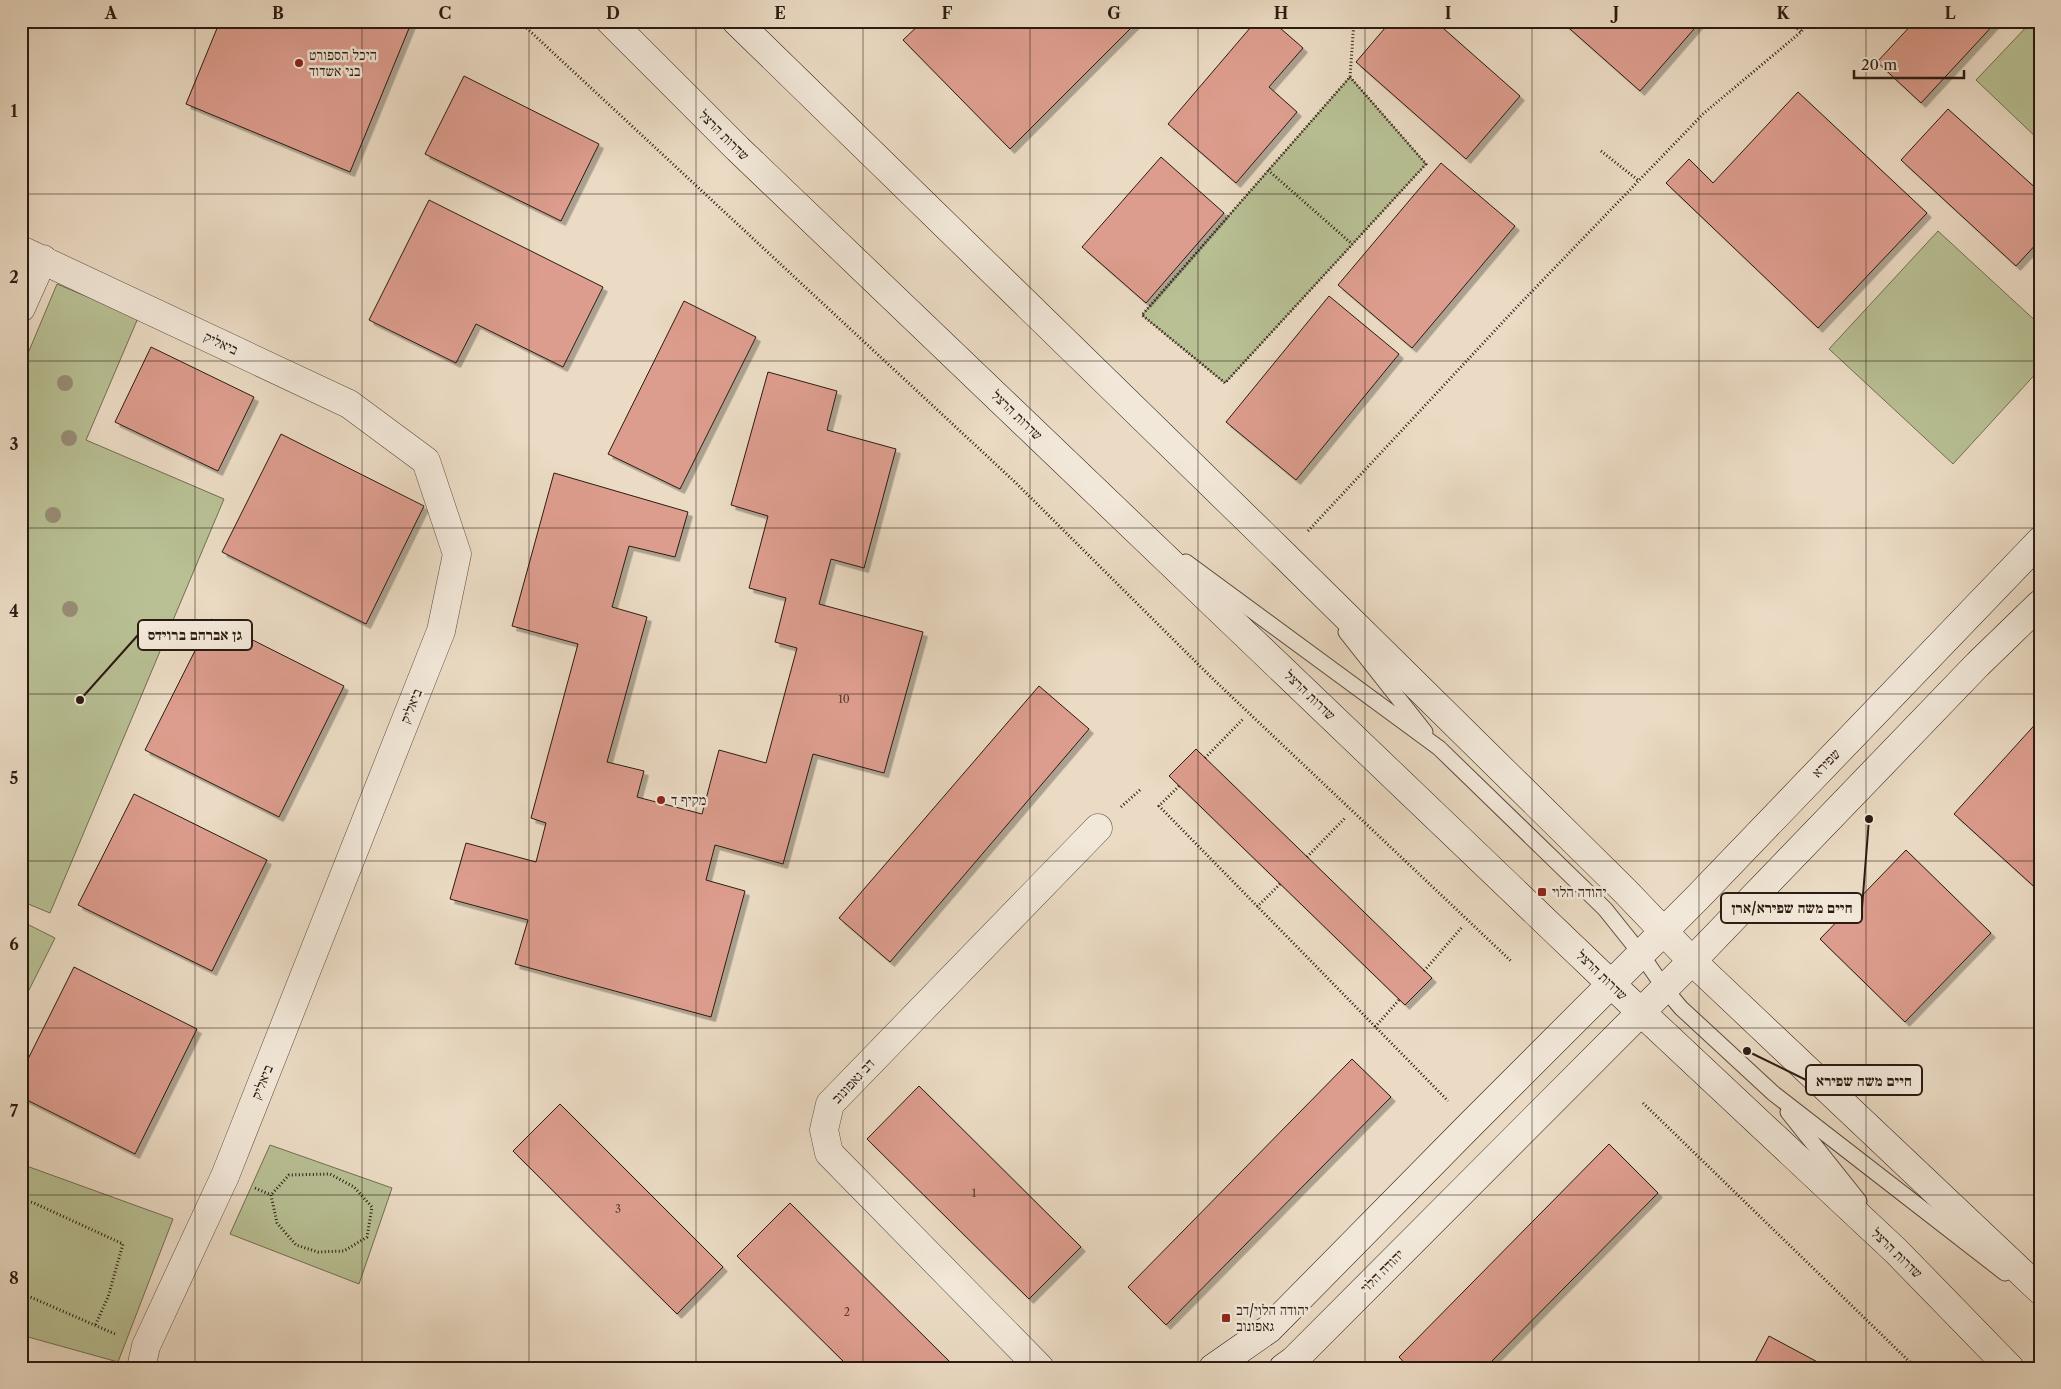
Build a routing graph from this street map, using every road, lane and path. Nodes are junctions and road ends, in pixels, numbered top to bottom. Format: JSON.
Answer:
{"nodes":[{"id":1,"x":519,"y":21,"type":"edge"},
{"id":2,"x":610,"y":21,"type":"edge"},
{"id":3,"x":624,"y":21,"type":"edge"},
{"id":4,"x":736,"y":21,"type":"edge"},
{"id":5,"x":1354,"y":21,"type":"edge"},
{"id":6,"x":1790,"y":21,"type":"edge"},
{"id":7,"x":1809,"y":21,"type":"edge"},
{"id":8,"x":1801,"y":32,"type":"junction"},
{"id":9,"x":1350,"y":77,"type":"junction"},
{"id":10,"x":668,"y":80,"type":"junction"},
{"id":11,"x":1601,"y":151,"type":"dead end"},
{"id":12,"x":1268,"y":170,"type":"junction"},
{"id":13,"x":1639,"y":181,"type":"junction"},
{"id":14,"x":1352,"y":244,"type":"junction"},
{"id":15,"x":32,"y":255,"type":"edge"},
{"id":16,"x":21,"y":308,"type":"edge"},
{"id":17,"x":1119,"y":512,"type":"junction"},
{"id":18,"x":2040,"y":540,"type":"edge"},
{"id":19,"x":1285,"y":556,"type":"junction"},
{"id":20,"x":2040,"y":604,"type":"edge"},
{"id":21,"x":1243,"y":719,"type":"dead end"},
{"id":22,"x":1438,"y":748,"type":"junction"},
{"id":23,"x":1205,"y":758,"type":"dead end"},
{"id":24,"x":1179,"y":786,"type":"dead end"},
{"id":25,"x":1346,"y":817,"type":"dead end"},
{"id":26,"x":1098,"y":828,"type":"dead end"},
{"id":27,"x":1307,"y":857,"type":"dead end"},
{"id":28,"x":1280,"y":884,"type":"dead end"},
{"id":29,"x":1258,"y":907,"type":"junction"},
{"id":30,"x":1463,"y":926,"type":"dead end"},
{"id":31,"x":1663,"y":931,"type":"junction"},
{"id":32,"x":1641,"y":954,"type":"junction"},
{"id":33,"x":1512,"y":962,"type":"dead end"},
{"id":34,"x":1692,"y":962,"type":"junction"},
{"id":35,"x":1424,"y":971,"type":"dead end"},
{"id":36,"x":1611,"y":984,"type":"junction"},
{"id":37,"x":1664,"y":990,"type":"junction"},
{"id":38,"x":1399,"y":1000,"type":"dead end"},
{"id":39,"x":1642,"y":1012,"type":"junction"},
{"id":40,"x":1375,"y":1027,"type":"junction"},
{"id":41,"x":1773,"y":1093,"type":"junction"},
{"id":42,"x":1643,"y":1103,"type":"dead end"},
{"id":43,"x":1470,"y":1125,"type":"junction"},
{"id":44,"x":225,"y":1176,"type":"junction"},
{"id":45,"x":271,"y":1195,"type":"junction"},
{"id":46,"x":21,"y":1198,"type":"edge"},
{"id":47,"x":1912,"y":1268,"type":"junction"},
{"id":48,"x":2040,"y":1290,"type":"edge"},
{"id":49,"x":21,"y":1293,"type":"edge"},
{"id":50,"x":2040,"y":1300,"type":"edge"},
{"id":51,"x":95,"y":1326,"type":"junction"},
{"id":52,"x":143,"y":1357,"type":"edge"},
{"id":53,"x":1040,"y":1368,"type":"edge"},
{"id":54,"x":1213,"y":1368,"type":"edge"},
{"id":55,"x":1283,"y":1368,"type":"edge"},
{"id":56,"x":1916,"y":1368,"type":"edge"},
{"id":57,"x":2010,"y":1368,"type":"edge"}],
"edges":[{"from":1,"to":33,"type":"path"},
{"from":2,"to":10,"type":"street","name":"שדרות הרצל"},
{"from":3,"to":10,"type":"lane"},
{"from":4,"to":19,"type":"street"},
{"from":5,"to":9,"type":"path"},
{"from":6,"to":8,"type":"path"},
{"from":7,"to":8,"type":"path"},
{"from":8,"to":13,"type":"path"},
{"from":9,"to":12,"type":"path"},
{"from":9,"to":14,"type":"path"},
{"from":10,"to":17,"type":"street","name":"שדרות הרצל"},
{"from":11,"to":13,"type":"path"},
{"from":12,"to":14,"type":"path"},
{"from":12,"to":14,"type":"path"},
{"from":13,"to":19,"type":"path"},
{"from":15,"to":16,"type":"street"},
{"from":15,"to":44,"type":"street","name":"ביאליק"},
{"from":17,"to":22,"type":"lane"},
{"from":17,"to":36,"type":"street","name":"שדרות הרצל"},
{"from":18,"to":31,"type":"street","name":"שפירא"},
{"from":19,"to":22,"type":"lane"},
{"from":19,"to":31,"type":"street"},
{"from":20,"to":34,"type":"street"},
{"from":21,"to":23,"type":"path"},
{"from":22,"to":32,"type":"lane"},
{"from":24,"to":29,"type":"path"},
{"from":25,"to":27,"type":"path"},
{"from":26,"to":53,"type":"street","name":"דב גאפונוב"},
{"from":28,"to":29,"type":"path"},
{"from":29,"to":40,"type":"path"},
{"from":30,"to":35,"type":"path"},
{"from":31,"to":32,"type":"street","name":"שפירא"},
{"from":31,"to":34,"type":"street"},
{"from":32,"to":36,"type":"street","name":"שפירא"},
{"from":32,"to":37,"type":"lane"},
{"from":34,"to":37,"type":"street","name":"יהודה הלוי"},
{"from":34,"to":48,"type":"street"},
{"from":36,"to":39,"type":"street","name":"שדרות הרצל"},
{"from":36,"to":43,"type":"street"},
{"from":37,"to":39,"type":"street","name":"יהודה הלוי"},
{"from":37,"to":41,"type":"lane"},
{"from":38,"to":40,"type":"path"},
{"from":39,"to":47,"type":"street","name":"שדרות הרצל"},
{"from":39,"to":55,"type":"street","name":"יהודה הלוי"},
{"from":40,"to":43,"type":"path"},
{"from":41,"to":47,"type":"lane"},
{"from":41,"to":50,"type":"lane"},
{"from":42,"to":56,"type":"path"},
{"from":43,"to":54,"type":"street"},
{"from":44,"to":45,"type":"path"},
{"from":44,"to":52,"type":"street","name":"ביאליק"},
{"from":45,"to":45,"type":"path"},
{"from":46,"to":51,"type":"path"},
{"from":47,"to":57,"type":"street","name":"שדרות הרצל"},
{"from":49,"to":51,"type":"path"},
{"from":51,"to":52,"type":"path"}]}
